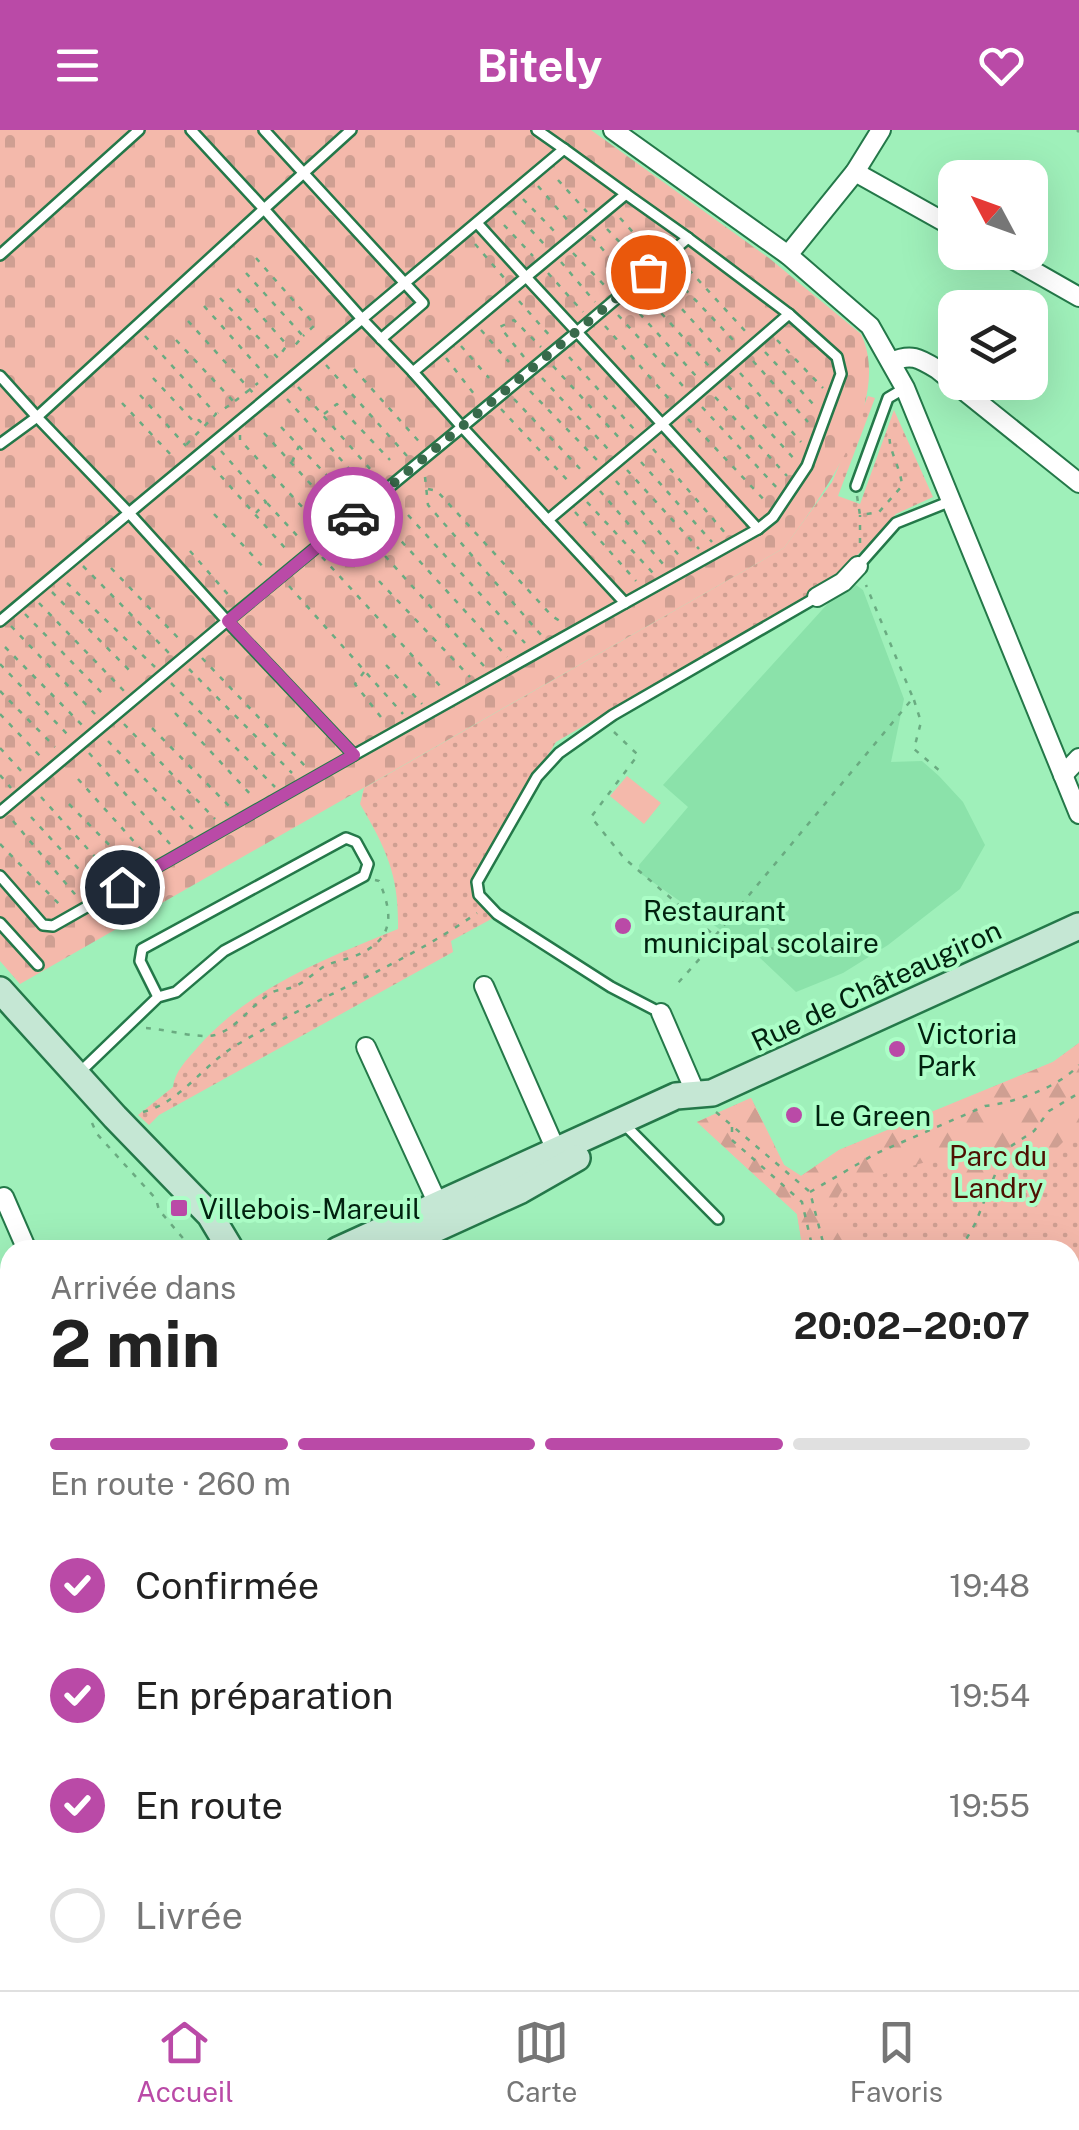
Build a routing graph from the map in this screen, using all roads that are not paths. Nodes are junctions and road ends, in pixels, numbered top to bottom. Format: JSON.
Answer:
{"nodes":[{"id":1,"x":138,"y":130,"type":"edge"},
{"id":2,"x":191,"y":130,"type":"edge"},
{"id":3,"x":264,"y":130,"type":"edge"},
{"id":4,"x":351,"y":130,"type":"edge"},
{"id":5,"x":537,"y":130,"type":"edge"},
{"id":6,"x":613,"y":130,"type":"edge"},
{"id":7,"x":881,"y":130,"type":"edge"},
{"id":8,"x":564,"y":149,"type":"junction"},
{"id":9,"x":304,"y":172,"type":"junction"},
{"id":10,"x":855,"y":172,"type":"junction"},
{"id":11,"x":626,"y":194,"type":"junction"},
{"id":12,"x":264,"y":210,"type":"junction"},
{"id":13,"x":938,"y":218,"type":"edge"},
{"id":14,"x":477,"y":223,"type":"junction"},
{"id":15,"x":688,"y":238,"type":"junction"},
{"id":16,"x":788,"y":255,"type":"junction"},
{"id":17,"x":0,"y":256,"type":"edge"},
{"id":18,"x":1032,"y":270,"type":"edge"},
{"id":19,"x":526,"y":277,"type":"junction"},
{"id":20,"x":406,"y":282,"type":"junction"},
{"id":21,"x":1079,"y":297,"type":"edge"},
{"id":22,"x":789,"y":314,"type":"junction"},
{"id":23,"x":362,"y":318,"type":"junction"},
{"id":24,"x":577,"y":332,"type":"junction"},
{"id":25,"x":381,"y":338,"type":"junction"},
{"id":26,"x":891,"y":362,"type":"junction"},
{"id":27,"x":412,"y":372,"type":"junction"},
{"id":28,"x":0,"y":376,"type":"edge"},
{"id":29,"x":905,"y":388,"type":"junction"},
{"id":30,"x":37,"y":417,"type":"junction"},
{"id":31,"x":662,"y":424,"type":"junction"},
{"id":32,"x":462,"y":427,"type":"junction"},
{"id":33,"x":0,"y":444,"type":"edge"},
{"id":34,"x":1079,"y":483,"type":"edge"},
{"id":35,"x":856,"y":486,"type":"road end"},
{"id":36,"x":951,"y":501,"type":"junction"},
{"id":37,"x":129,"y":514,"type":"junction"},
{"id":38,"x":548,"y":520,"type":"junction"},
{"id":39,"x":758,"y":530,"type":"junction"},
{"id":40,"x":858,"y":566,"type":"joint"},
{"id":41,"x":816,"y":597,"type":"joint"},
{"id":42,"x":625,"y":602,"type":"junction"},
{"id":43,"x":2,"y":619,"type":"edge"},
{"id":44,"x":228,"y":621,"type":"junction"},
{"id":45,"x":354,"y":755,"type":"junction"},
{"id":46,"x":1079,"y":758,"type":"edge"},
{"id":47,"x":1063,"y":775,"type":"junction"},
{"id":48,"x":2,"y":811,"type":"edge"},
{"id":49,"x":1079,"y":814,"type":"edge"},
{"id":50,"x":0,"y":876,"type":"edge"},
{"id":51,"x":1079,"y":916,"type":"edge"},
{"id":52,"x":0,"y":923,"type":"edge"},
{"id":53,"x":1079,"y":926,"type":"edge"},
{"id":54,"x":38,"y":965,"type":"dead end"},
{"id":55,"x":484,"y":986,"type":"dead end"},
{"id":56,"x":0,"y":990,"type":"edge"},
{"id":57,"x":158,"y":997,"type":"junction"},
{"id":58,"x":661,"y":1013,"type":"joint"},
{"id":59,"x":366,"y":1046,"type":"dead end"},
{"id":60,"x":78,"y":1074,"type":"junction"},
{"id":61,"x":696,"y":1094,"type":"junction"},
{"id":62,"x":626,"y":1126,"type":"junction"},
{"id":63,"x":560,"y":1159,"type":"junction"},
{"id":64,"x":4,"y":1197,"type":"dead end"},
{"id":65,"x":442,"y":1215,"type":"junction"},
{"id":66,"x":718,"y":1220,"type":"dead end"},
{"id":67,"x":22,"y":1240,"type":"edge"},
{"id":68,"x":226,"y":1240,"type":"edge"},
{"id":69,"x":368,"y":1240,"type":"edge"},
{"id":70,"x":404,"y":1240,"type":"edge"}],
"edges":[{"from":1,"to":17,"type":"lane"},
{"from":2,"to":12,"type":"lane"},
{"from":3,"to":9,"type":"lane"},
{"from":4,"to":9,"type":"lane"},
{"from":5,"to":8,"type":"lane"},
{"from":6,"to":16,"type":"street"},
{"from":7,"to":10,"type":"street"},
{"from":8,"to":11,"type":"lane"},
{"from":8,"to":14,"type":"lane"},
{"from":9,"to":12,"type":"lane"},
{"from":9,"to":20,"type":"lane"},
{"from":10,"to":13,"type":"street"},
{"from":10,"to":16,"type":"street"},
{"from":11,"to":15,"type":"lane"},
{"from":11,"to":19,"type":"lane"},
{"from":12,"to":23,"type":"lane"},
{"from":12,"to":30,"type":"lane"},
{"from":14,"to":19,"type":"lane"},
{"from":14,"to":20,"type":"lane"},
{"from":15,"to":22,"type":"lane"},
{"from":15,"to":24,"type":"lane"},
{"from":16,"to":26,"type":"street"},
{"from":18,"to":21,"type":"street"},
{"from":19,"to":24,"type":"lane"},
{"from":19,"to":27,"type":"lane"},
{"from":20,"to":23,"type":"lane"},
{"from":20,"to":25,"type":"lane"},
{"from":22,"to":31,"type":"lane"},
{"from":22,"to":39,"type":"lane"},
{"from":23,"to":25,"type":"lane"},
{"from":23,"to":37,"type":"lane"},
{"from":24,"to":31,"type":"lane"},
{"from":24,"to":32,"type":"lane"},
{"from":25,"to":27,"type":"lane"},
{"from":26,"to":29,"type":"street"},
{"from":26,"to":34,"type":"street"},
{"from":27,"to":32,"type":"lane"},
{"from":28,"to":30,"type":"lane"},
{"from":29,"to":35,"type":"lane"},
{"from":29,"to":36,"type":"street"},
{"from":30,"to":33,"type":"lane"},
{"from":30,"to":37,"type":"lane"},
{"from":31,"to":38,"type":"lane"},
{"from":31,"to":39,"type":"lane"},
{"from":32,"to":38,"type":"lane"},
{"from":32,"to":44,"type":"lane"},
{"from":36,"to":40,"type":"lane"},
{"from":36,"to":47,"type":"street"},
{"from":37,"to":43,"type":"lane"},
{"from":37,"to":44,"type":"lane"},
{"from":38,"to":42,"type":"lane"},
{"from":39,"to":42,"type":"lane"},
{"from":40,"to":41,"type":"street"},
{"from":41,"to":58,"type":"lane"},
{"from":42,"to":45,"type":"lane"},
{"from":44,"to":45,"type":"lane"},
{"from":44,"to":48,"type":"lane"},
{"from":45,"to":50,"type":"lane"},
{"from":46,"to":47,"type":"street"},
{"from":47,"to":49,"type":"street"},
{"from":51,"to":61,"type":"main road","name":"Rue de Châteaugiron"},
{"from":52,"to":54,"type":"lane"},
{"from":53,"to":61,"type":"main road","name":"Rue de Châteaugiron"},
{"from":55,"to":63,"type":"street"},
{"from":56,"to":60,"type":"main road"},
{"from":57,"to":57,"type":"lane"},
{"from":57,"to":60,"type":"lane"},
{"from":58,"to":61,"type":"street"},
{"from":59,"to":65,"type":"street"},
{"from":60,"to":68,"type":"main road"},
{"from":61,"to":62,"type":"main road","name":"Rue de Châteaugiron"},
{"from":62,"to":63,"type":"main road","name":"Rue de Châteaugiron"},
{"from":62,"to":66,"type":"lane"},
{"from":63,"to":65,"type":"main road","name":"Rue de Châteaugiron"},
{"from":64,"to":67,"type":"street"},
{"from":65,"to":69,"type":"main road","name":"Rue de Châteaugiron"},
{"from":65,"to":70,"type":"main road","name":"Rue de Châteaugiron"}]}
